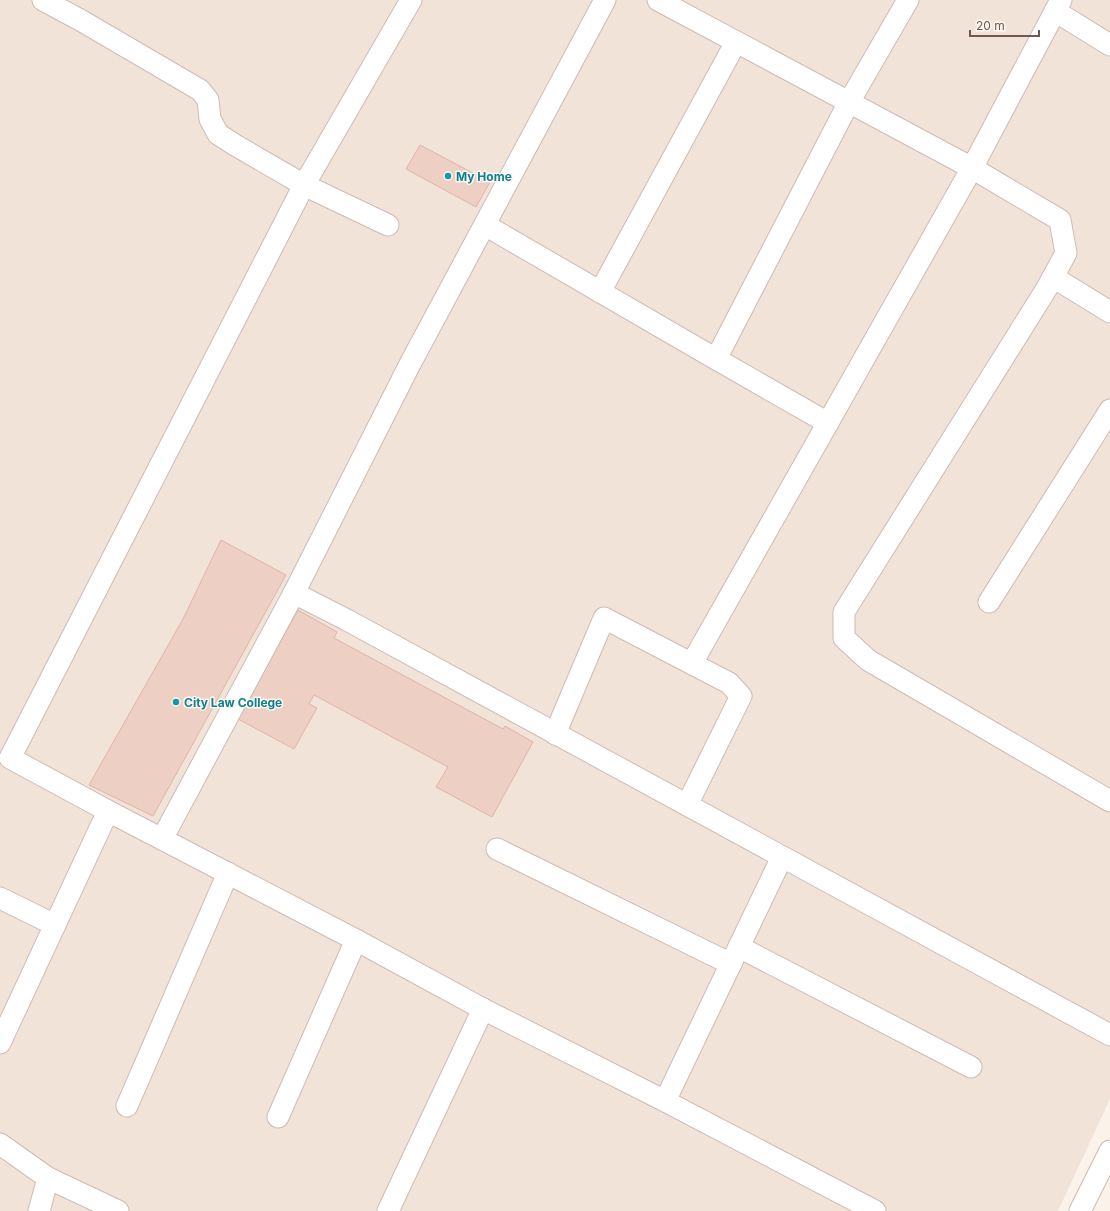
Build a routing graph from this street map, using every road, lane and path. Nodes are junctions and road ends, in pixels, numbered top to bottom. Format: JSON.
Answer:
{"nodes":[{"id":1,"x":43,"y":0,"type":"edge"},
{"id":2,"x":411,"y":0,"type":"edge"},
{"id":3,"x":605,"y":0,"type":"edge"},
{"id":4,"x":658,"y":0,"type":"edge"},
{"id":5,"x":908,"y":0,"type":"edge"},
{"id":6,"x":1058,"y":6,"type":"edge"},
{"id":7,"x":736,"y":42,"type":"junction"},
{"id":8,"x":1110,"y":45,"type":"edge"},
{"id":9,"x":848,"y":102,"type":"junction"},
{"id":10,"x":972,"y":168,"type":"junction"},
{"id":11,"x":304,"y":185,"type":"junction"},
{"id":12,"x":388,"y":225,"type":"dead end"},
{"id":13,"x":485,"y":225,"type":"junction"},
{"id":14,"x":1053,"y":277,"type":"junction"},
{"id":15,"x":600,"y":292,"type":"junction"},
{"id":16,"x":1110,"y":312,"type":"edge"},
{"id":17,"x":716,"y":359,"type":"junction"},
{"id":18,"x":1110,"y":410,"type":"edge"},
{"id":19,"x":828,"y":423,"type":"junction"},
{"id":20,"x":294,"y":593,"type":"junction"},
{"id":21,"x":989,"y":602,"type":"dead end"},
{"id":22,"x":692,"y":663,"type":"junction"},
{"id":23,"x":555,"y":734,"type":"junction"},
{"id":24,"x":5,"y":755,"type":"edge"},
{"id":25,"x":1110,"y":801,"type":"edge"},
{"id":26,"x":687,"y":805,"type":"junction"},
{"id":27,"x":108,"y":811,"type":"junction"},
{"id":28,"x":162,"y":839,"type":"junction"},
{"id":29,"x":497,"y":848,"type":"dead end"},
{"id":30,"x":782,"y":857,"type":"junction"},
{"id":31,"x":228,"y":873,"type":"junction"},
{"id":32,"x":0,"y":898,"type":"edge"},
{"id":33,"x":55,"y":925,"type":"junction"},
{"id":34,"x":356,"y":940,"type":"junction"},
{"id":35,"x":735,"y":955,"type":"junction"},
{"id":36,"x":483,"y":1009,"type":"junction"},
{"id":37,"x":1110,"y":1035,"type":"edge"},
{"id":38,"x":0,"y":1044,"type":"edge"},
{"id":39,"x":971,"y":1067,"type":"dead end"},
{"id":40,"x":664,"y":1101,"type":"junction"},
{"id":41,"x":127,"y":1106,"type":"dead end"},
{"id":42,"x":278,"y":1117,"type":"dead end"},
{"id":43,"x":0,"y":1144,"type":"edge"},
{"id":44,"x":1110,"y":1151,"type":"edge"},
{"id":45,"x":48,"y":1178,"type":"junction"},
{"id":46,"x":39,"y":1211,"type":"edge"},
{"id":47,"x":118,"y":1211,"type":"edge"},
{"id":48,"x":388,"y":1211,"type":"edge"},
{"id":49,"x":875,"y":1211,"type":"edge"},
{"id":50,"x":1080,"y":1211,"type":"edge"}],
"edges":[{"from":1,"to":11,"type":"street"},
{"from":2,"to":11,"type":"street"},
{"from":3,"to":13,"type":"street"},
{"from":4,"to":7,"type":"street"},
{"from":5,"to":9,"type":"street"},
{"from":6,"to":8,"type":"street"},
{"from":6,"to":10,"type":"street"},
{"from":7,"to":9,"type":"street"},
{"from":7,"to":15,"type":"street"},
{"from":9,"to":10,"type":"street"},
{"from":9,"to":17,"type":"street"},
{"from":10,"to":14,"type":"street"},
{"from":10,"to":19,"type":"street"},
{"from":11,"to":12,"type":"street"},
{"from":11,"to":24,"type":"street"},
{"from":13,"to":15,"type":"street"},
{"from":13,"to":20,"type":"street"},
{"from":14,"to":16,"type":"street"},
{"from":14,"to":25,"type":"street"},
{"from":15,"to":17,"type":"street"},
{"from":17,"to":19,"type":"street"},
{"from":18,"to":21,"type":"street"},
{"from":19,"to":22,"type":"street"},
{"from":20,"to":23,"type":"street"},
{"from":20,"to":28,"type":"street"},
{"from":22,"to":23,"type":"street"},
{"from":22,"to":26,"type":"street"},
{"from":23,"to":26,"type":"street"},
{"from":24,"to":27,"type":"street"},
{"from":26,"to":30,"type":"street"},
{"from":27,"to":28,"type":"street"},
{"from":27,"to":33,"type":"street"},
{"from":28,"to":31,"type":"street"},
{"from":29,"to":35,"type":"street"},
{"from":30,"to":35,"type":"street"},
{"from":30,"to":37,"type":"street"},
{"from":31,"to":34,"type":"street"},
{"from":31,"to":41,"type":"street"},
{"from":32,"to":33,"type":"street"},
{"from":33,"to":38,"type":"street"},
{"from":34,"to":36,"type":"street"},
{"from":34,"to":42,"type":"street"},
{"from":35,"to":39,"type":"street"},
{"from":35,"to":40,"type":"street"},
{"from":36,"to":40,"type":"street"},
{"from":36,"to":48,"type":"street"},
{"from":40,"to":49,"type":"street"},
{"from":43,"to":45,"type":"street"},
{"from":44,"to":50,"type":"street"},
{"from":45,"to":46,"type":"street"},
{"from":45,"to":47,"type":"street"}]}
